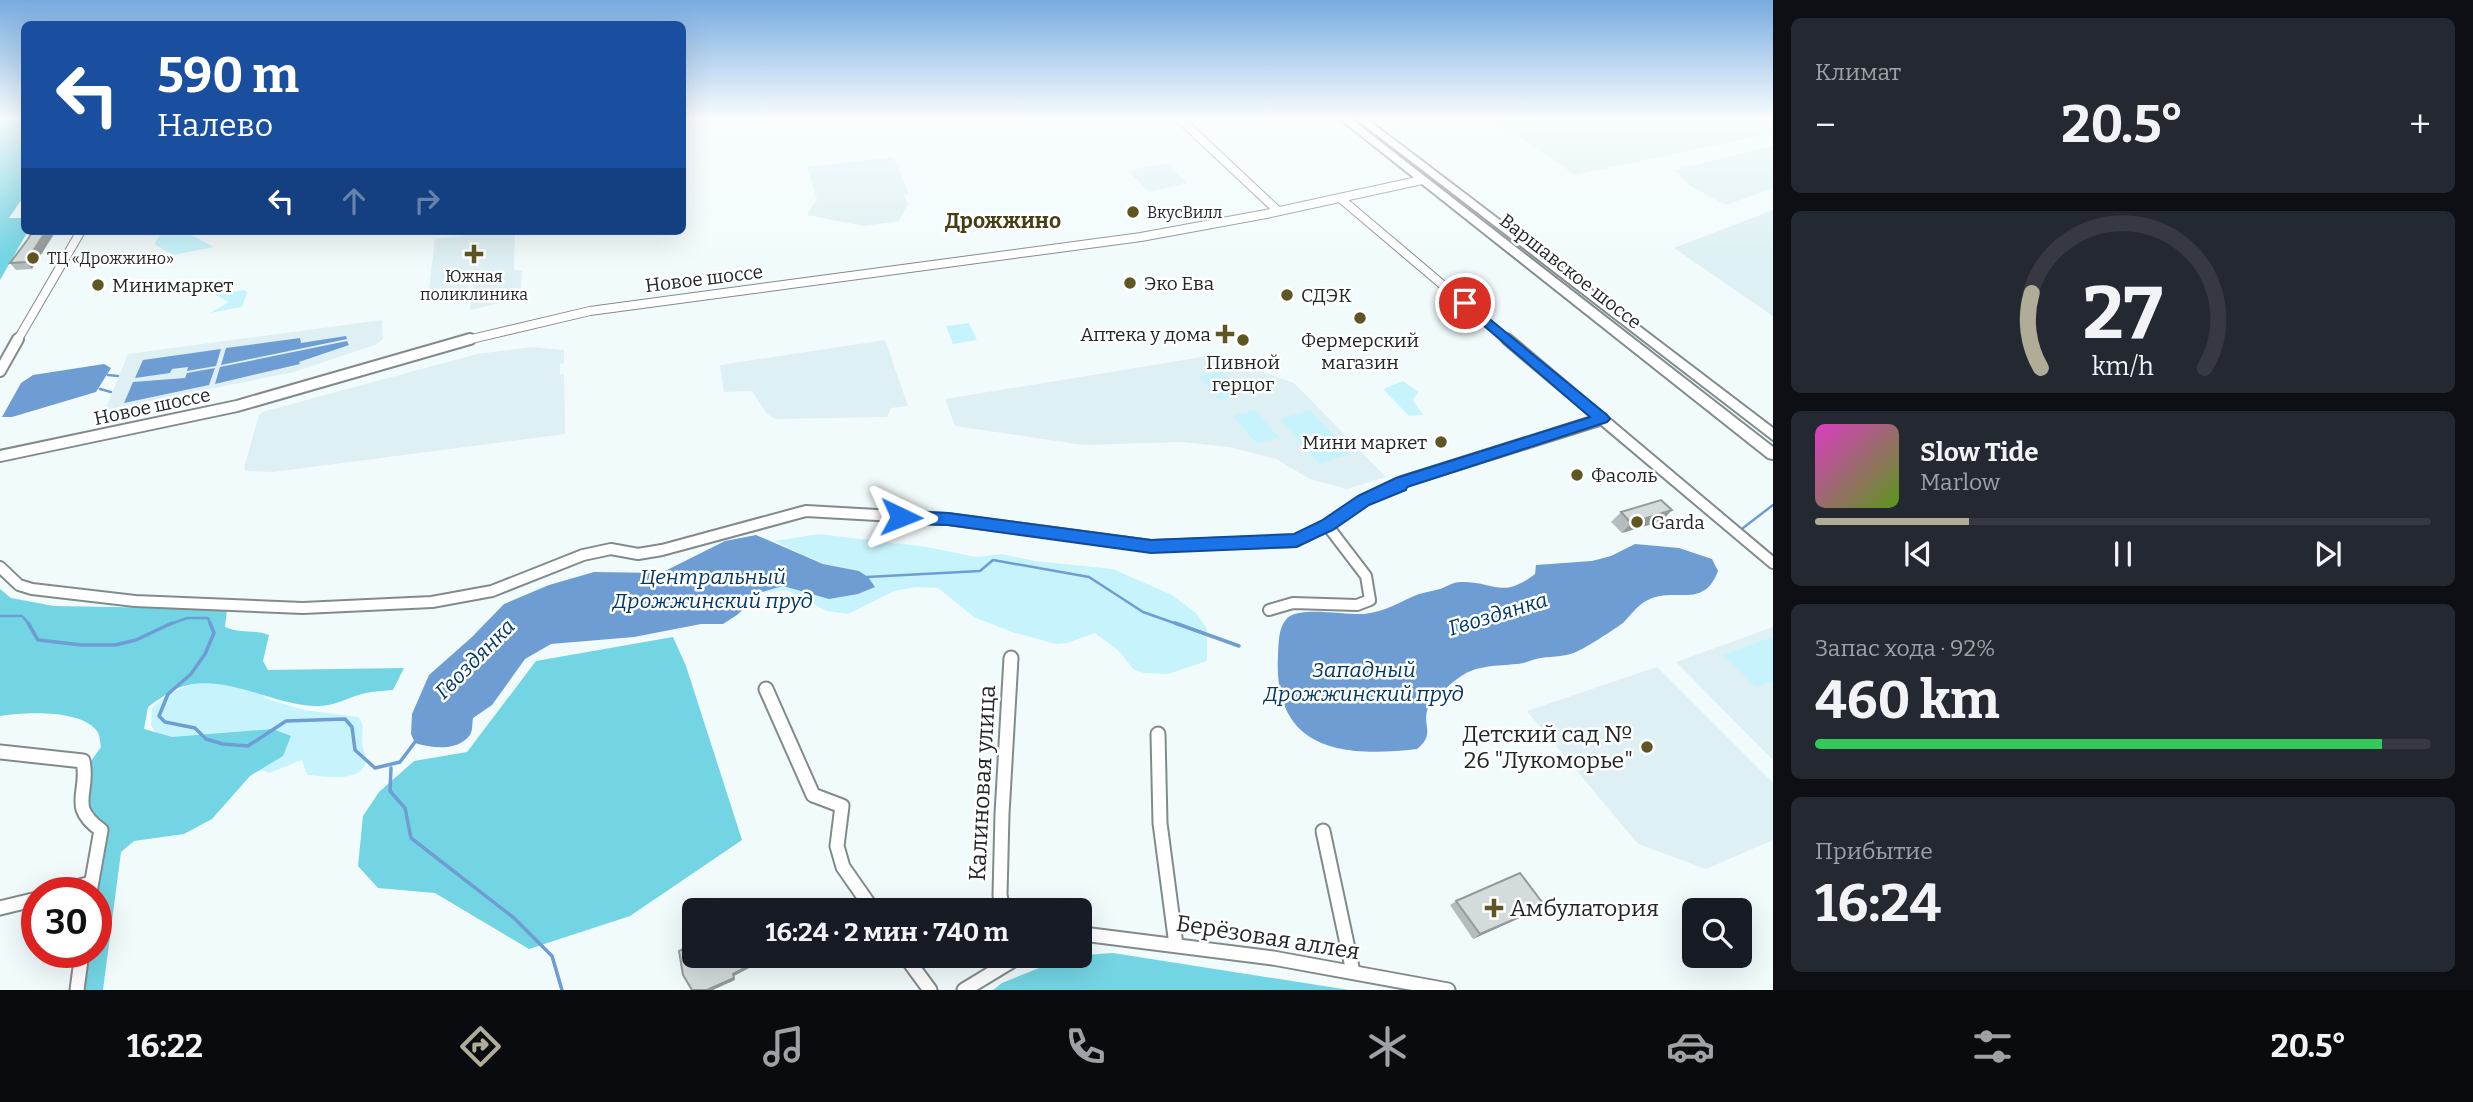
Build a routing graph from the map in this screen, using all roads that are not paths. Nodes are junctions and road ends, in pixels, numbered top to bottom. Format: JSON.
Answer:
{"nodes":[{"id":1,"x":1229,"y":165,"type":"edge"},
{"id":2,"x":1403,"y":165,"type":"edge"},
{"id":3,"x":1421,"y":165,"type":"edge"},
{"id":4,"x":1422,"y":180,"type":"junction"},
{"id":5,"x":1340,"y":198,"type":"junction"},
{"id":6,"x":1278,"y":211,"type":"junction"},
{"id":7,"x":80,"y":235,"type":"edge"},
{"id":8,"x":0,"y":371,"type":"edge"},
{"id":9,"x":1602,"y":419,"type":"junction"},
{"id":10,"x":1773,"y":435,"type":"edge"},
{"id":11,"x":1773,"y":454,"type":"edge"},
{"id":12,"x":0,"y":456,"type":"edge"},
{"id":13,"x":1327,"y":525,"type":"junction"},
{"id":14,"x":1773,"y":564,"type":"edge"},
{"id":15,"x":0,"y":567,"type":"edge"},
{"id":16,"x":1269,"y":610,"type":"dead end"},
{"id":17,"x":1011,"y":659,"type":"dead end"},
{"id":18,"x":766,"y":689,"type":"dead end"},
{"id":19,"x":1158,"y":734,"type":"dead end"},
{"id":20,"x":0,"y":752,"type":"edge"},
{"id":21,"x":1323,"y":831,"type":"dead end"},
{"id":22,"x":93,"y":877,"type":"edge"},
{"id":23,"x":865,"y":898,"type":"edge"},
{"id":24,"x":1001,"y":898,"type":"edge"},
{"id":25,"x":21,"y":903,"type":"edge"},
{"id":26,"x":0,"y":908,"type":"edge"},
{"id":27,"x":1092,"y":935,"type":"edge"},
{"id":28,"x":1176,"y":945,"type":"junction"},
{"id":29,"x":80,"y":968,"type":"edge"},
{"id":30,"x":914,"y":968,"type":"edge"},
{"id":31,"x":997,"y":968,"type":"edge"},
{"id":32,"x":1353,"y":972,"type":"junction"},
{"id":33,"x":77,"y":990,"type":"edge"},
{"id":34,"x":930,"y":990,"type":"edge"},
{"id":35,"x":964,"y":990,"type":"edge"},
{"id":36,"x":1448,"y":990,"type":"edge"}],
"edges":[{"from":1,"to":6,"type":"street"},
{"from":2,"to":4,"type":"main road","name":"Варшавское шоссе"},
{"from":3,"to":10,"type":"main road","name":"Варшавское шоссе"},
{"from":4,"to":5,"type":"street","name":"Новое шоссе"},
{"from":4,"to":11,"type":"main road","name":"Варшавское шоссе"},
{"from":5,"to":6,"type":"street","name":"Новое шоссе"},
{"from":5,"to":9,"type":"street"},
{"from":6,"to":12,"type":"street","name":"Новое шоссе"},
{"from":7,"to":8,"type":"street"},
{"from":9,"to":13,"type":"street"},
{"from":9,"to":14,"type":"street"},
{"from":13,"to":15,"type":"street"},
{"from":13,"to":16,"type":"street"},
{"from":17,"to":24,"type":"street","name":"Калиновая улица"},
{"from":18,"to":23,"type":"street"},
{"from":19,"to":28,"type":"street"},
{"from":20,"to":22,"type":"street"},
{"from":21,"to":32,"type":"street"},
{"from":25,"to":26,"type":"street"},
{"from":27,"to":28,"type":"street","name":"Берёзовая аллея"},
{"from":28,"to":32,"type":"street","name":"Берёзовая аллея"},
{"from":29,"to":33,"type":"street"},
{"from":30,"to":34,"type":"street"},
{"from":31,"to":35,"type":"street"},
{"from":32,"to":36,"type":"street","name":"Берёзовая аллея"}]}
